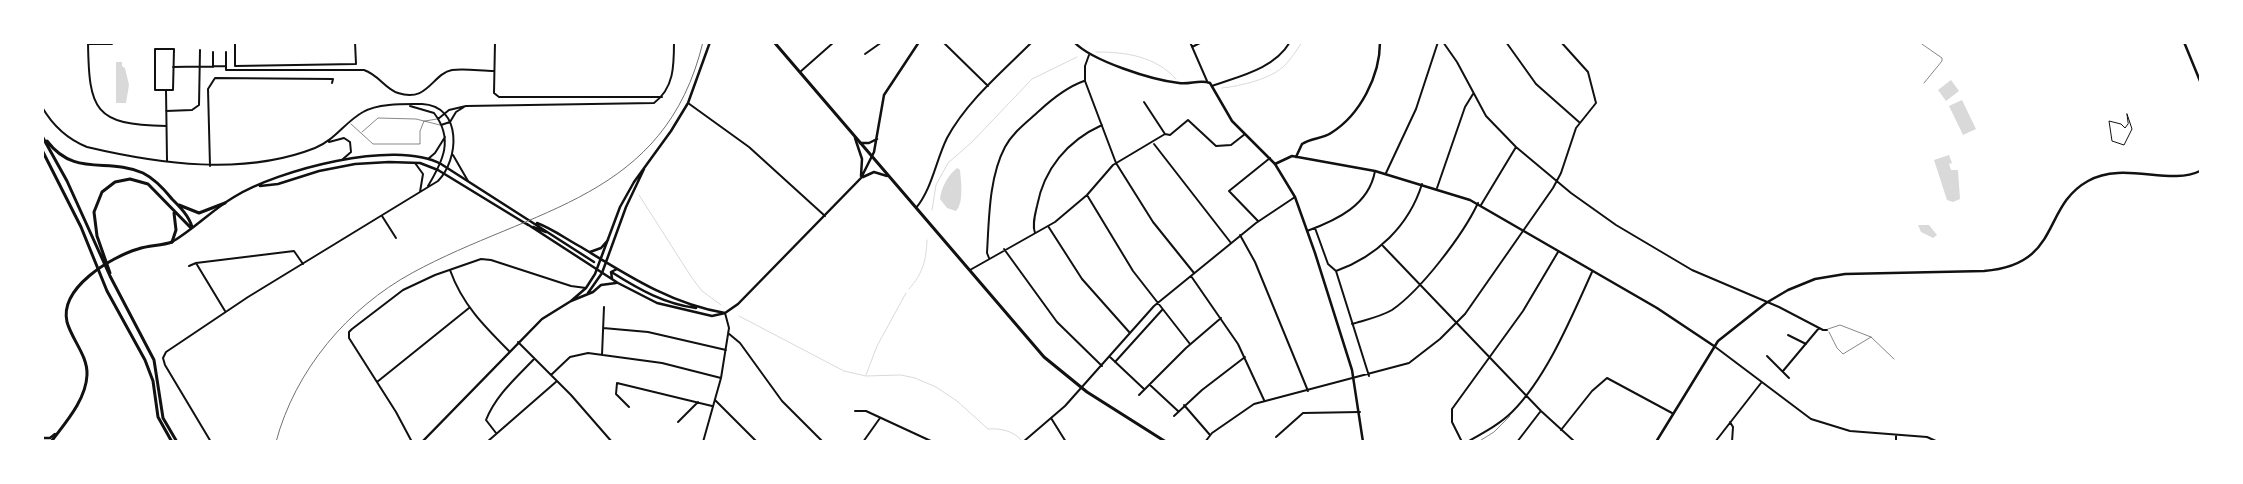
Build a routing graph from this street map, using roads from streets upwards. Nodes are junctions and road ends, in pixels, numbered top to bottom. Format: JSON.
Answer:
{"nodes":[{"id":1,"x":235,"y":42,"type":"edge"},
{"id":2,"x":356,"y":42,"type":"edge"},
{"id":3,"x":495,"y":42,"type":"edge"},
{"id":4,"x":674,"y":42,"type":"edge"},
{"id":5,"x":710,"y":42,"type":"edge"},
{"id":6,"x":774,"y":42,"type":"edge"},
{"id":7,"x":834,"y":42,"type":"edge"},
{"id":8,"x":882,"y":42,"type":"edge"},
{"id":9,"x":918,"y":42,"type":"edge"},
{"id":10,"x":943,"y":42,"type":"edge"},
{"id":11,"x":1032,"y":42,"type":"edge"},
{"id":12,"x":1074,"y":42,"type":"edge"},
{"id":13,"x":1190,"y":42,"type":"edge"},
{"id":14,"x":1202,"y":42,"type":"edge"},
{"id":15,"x":1290,"y":42,"type":"edge"},
{"id":16,"x":1380,"y":42,"type":"edge"},
{"id":17,"x":1438,"y":42,"type":"edge"},
{"id":18,"x":1443,"y":42,"type":"edge"},
{"id":19,"x":1506,"y":42,"type":"edge"},
{"id":20,"x":1561,"y":42,"type":"edge"},
{"id":21,"x":2184,"y":42,"type":"edge"},
{"id":22,"x":88,"y":43,"type":"edge"},
{"id":23,"x":112,"y":44,"type":"dead end"},
{"id":24,"x":1192,"y":47,"type":"junction"},
{"id":25,"x":200,"y":50,"type":"dead end"},
{"id":26,"x":212,"y":52,"type":"dead end"},
{"id":27,"x":226,"y":52,"type":"dead end"},
{"id":28,"x":865,"y":54,"type":"dead end"},
{"id":29,"x":1089,"y":55,"type":"junction"},
{"id":30,"x":226,"y":66,"type":"junction"},
{"id":31,"x":173,"y":67,"type":"junction"},
{"id":32,"x":213,"y":67,"type":"junction"},
{"id":33,"x":200,"y":68,"type":"junction"},
{"id":34,"x":494,"y":71,"type":"junction"},
{"id":35,"x":800,"y":72,"type":"junction"},
{"id":36,"x":230,"y":78,"type":"junction"},
{"id":37,"x":257,"y":79,"type":"junction"},
{"id":38,"x":294,"y":79,"type":"junction"},
{"id":39,"x":1085,"y":81,"type":"junction"},
{"id":40,"x":2200,"y":81,"type":"edge"},
{"id":41,"x":1208,"y":82,"type":"junction"},
{"id":42,"x":230,"y":83,"type":"dead end"},
{"id":43,"x":257,"y":83,"type":"dead end"},
{"id":44,"x":294,"y":83,"type":"dead end"},
{"id":45,"x":332,"y":83,"type":"dead end"},
{"id":46,"x":988,"y":86,"type":"junction"},
{"id":47,"x":1212,"y":86,"type":"junction"},
{"id":48,"x":166,"y":90,"type":"junction"},
{"id":49,"x":1473,"y":94,"type":"junction"},
{"id":50,"x":662,"y":97,"type":"junction"},
{"id":51,"x":1144,"y":102,"type":"dead end"},
{"id":52,"x":688,"y":103,"type":"junction"},
{"id":53,"x":407,"y":105,"type":"junction"},
{"id":54,"x":466,"y":106,"type":"junction"},
{"id":55,"x":42,"y":107,"type":"edge"},
{"id":56,"x":166,"y":111,"type":"junction"},
{"id":57,"x":444,"y":113,"type":"junction"},
{"id":58,"x":438,"y":119,"type":"junction"},
{"id":59,"x":2109,"y":120,"type":"joint"},
{"id":60,"x":450,"y":122,"type":"junction"},
{"id":61,"x":1579,"y":122,"type":"junction"},
{"id":62,"x":441,"y":125,"type":"junction"},
{"id":63,"x":1102,"y":125,"type":"junction"},
{"id":64,"x":166,"y":126,"type":"junction"},
{"id":65,"x":1165,"y":134,"type":"junction"},
{"id":66,"x":1245,"y":134,"type":"junction"},
{"id":67,"x":42,"y":135,"type":"edge"},
{"id":68,"x":854,"y":136,"type":"junction"},
{"id":69,"x":445,"y":137,"type":"junction"},
{"id":70,"x":877,"y":139,"type":"junction"},
{"id":71,"x":329,"y":142,"type":"junction"},
{"id":72,"x":860,"y":143,"type":"junction"},
{"id":73,"x":1154,"y":143,"type":"junction"},
{"id":74,"x":1516,"y":147,"type":"junction"},
{"id":75,"x":42,"y":150,"type":"edge"},
{"id":76,"x":453,"y":154,"type":"junction"},
{"id":77,"x":1296,"y":156,"type":"junction"},
{"id":78,"x":428,"y":158,"type":"junction"},
{"id":79,"x":872,"y":158,"type":"junction"},
{"id":80,"x":1270,"y":158,"type":"junction"},
{"id":81,"x":167,"y":160,"type":"junction"},
{"id":82,"x":341,"y":160,"type":"junction"},
{"id":83,"x":415,"y":163,"type":"junction"},
{"id":84,"x":1116,"y":163,"type":"junction"},
{"id":85,"x":441,"y":164,"type":"junction"},
{"id":86,"x":1275,"y":164,"type":"junction"},
{"id":87,"x":210,"y":166,"type":"junction"},
{"id":88,"x":645,"y":166,"type":"junction"},
{"id":89,"x":448,"y":168,"type":"junction"},
{"id":90,"x":438,"y":170,"type":"junction"},
{"id":91,"x":2200,"y":170,"type":"edge"},
{"id":92,"x":1375,"y":171,"type":"junction"},
{"id":93,"x":445,"y":173,"type":"junction"},
{"id":94,"x":1386,"y":173,"type":"junction"},
{"id":95,"x":887,"y":176,"type":"junction"},
{"id":96,"x":861,"y":178,"type":"junction"},
{"id":97,"x":468,"y":181,"type":"junction"},
{"id":98,"x":1557,"y":182,"type":"junction"},
{"id":99,"x":1422,"y":184,"type":"junction"},
{"id":100,"x":254,"y":188,"type":"junction"},
{"id":101,"x":427,"y":188,"type":"junction"},
{"id":102,"x":1437,"y":188,"type":"junction"},
{"id":103,"x":420,"y":192,"type":"junction"},
{"id":104,"x":1087,"y":194,"type":"junction"},
{"id":105,"x":1295,"y":196,"type":"junction"},
{"id":106,"x":225,"y":203,"type":"junction"},
{"id":107,"x":177,"y":204,"type":"junction"},
{"id":108,"x":1479,"y":204,"type":"junction"},
{"id":109,"x":916,"y":209,"type":"junction"},
{"id":110,"x":173,"y":210,"type":"junction"},
{"id":111,"x":382,"y":216,"type":"junction"},
{"id":112,"x":825,"y":216,"type":"junction"},
{"id":113,"x":1258,"y":221,"type":"junction"},
{"id":114,"x":533,"y":222,"type":"junction"},
{"id":115,"x":527,"y":224,"type":"junction"},
{"id":116,"x":1048,"y":226,"type":"junction"},
{"id":117,"x":192,"y":228,"type":"junction"},
{"id":118,"x":1315,"y":228,"type":"junction"},
{"id":119,"x":1523,"y":230,"type":"junction"},
{"id":120,"x":1307,"y":231,"type":"junction"},
{"id":121,"x":1035,"y":233,"type":"junction"},
{"id":122,"x":550,"y":234,"type":"junction"},
{"id":123,"x":1240,"y":235,"type":"junction"},
{"id":124,"x":396,"y":238,"type":"dead end"},
{"id":125,"x":609,"y":239,"type":"junction"},
{"id":126,"x":172,"y":242,"type":"junction"},
{"id":127,"x":1231,"y":243,"type":"junction"},
{"id":128,"x":1382,"y":246,"type":"junction"},
{"id":129,"x":1004,"y":249,"type":"junction"},
{"id":130,"x":590,"y":252,"type":"junction"},
{"id":131,"x":1559,"y":252,"type":"junction"},
{"id":132,"x":989,"y":258,"type":"junction"},
{"id":133,"x":602,"y":260,"type":"junction"},
{"id":134,"x":594,"y":262,"type":"dead end"},
{"id":135,"x":606,"y":262,"type":"junction"},
{"id":136,"x":196,"y":264,"type":"junction"},
{"id":137,"x":302,"y":264,"type":"junction"},
{"id":138,"x":189,"y":266,"type":"dead end"},
{"id":139,"x":617,"y":269,"type":"junction"},
{"id":140,"x":450,"y":270,"type":"junction"},
{"id":141,"x":597,"y":270,"type":"junction"},
{"id":142,"x":969,"y":271,"type":"junction"},
{"id":143,"x":1336,"y":271,"type":"junction"},
{"id":144,"x":1592,"y":272,"type":"junction"},
{"id":145,"x":602,"y":273,"type":"junction"},
{"id":146,"x":613,"y":273,"type":"dead end"},
{"id":147,"x":1194,"y":274,"type":"junction"},
{"id":148,"x":110,"y":276,"type":"junction"},
{"id":149,"x":1191,"y":276,"type":"junction"},
{"id":150,"x":612,"y":278,"type":"junction"},
{"id":151,"x":618,"y":283,"type":"junction"},
{"id":152,"x":1420,"y":285,"type":"junction"},
{"id":153,"x":586,"y":288,"type":"junction"},
{"id":154,"x":587,"y":294,"type":"junction"},
{"id":155,"x":571,"y":301,"type":"junction"},
{"id":156,"x":1766,"y":303,"type":"junction"},
{"id":157,"x":1158,"y":304,"type":"junction"},
{"id":158,"x":679,"y":306,"type":"junction"},
{"id":159,"x":604,"y":307,"type":"dead end"},
{"id":160,"x":469,"y":308,"type":"junction"},
{"id":161,"x":702,"y":308,"type":"junction"},
{"id":162,"x":685,"y":310,"type":"junction"},
{"id":163,"x":1162,"y":310,"type":"junction"},
{"id":164,"x":225,"y":311,"type":"junction"},
{"id":165,"x":725,"y":313,"type":"junction"},
{"id":166,"x":1221,"y":318,"type":"junction"},
{"id":167,"x":1458,"y":322,"type":"junction"},
{"id":168,"x":1352,"y":324,"type":"junction"},
{"id":169,"x":603,"y":328,"type":"junction"},
{"id":170,"x":1819,"y":328,"type":"junction"},
{"id":171,"x":1827,"y":330,"type":"road end"},
{"id":172,"x":728,"y":333,"type":"junction"},
{"id":173,"x":1130,"y":333,"type":"junction"},
{"id":174,"x":1788,"y":335,"type":"dead end"},
{"id":175,"x":518,"y":342,"type":"junction"},
{"id":176,"x":1190,"y":344,"type":"junction"},
{"id":177,"x":1806,"y":344,"type":"junction"},
{"id":178,"x":1714,"y":346,"type":"junction"},
{"id":179,"x":726,"y":350,"type":"junction"},
{"id":180,"x":509,"y":351,"type":"junction"},
{"id":181,"x":602,"y":355,"type":"junction"},
{"id":182,"x":1767,"y":356,"type":"dead end"},
{"id":183,"x":1110,"y":357,"type":"junction"},
{"id":184,"x":1245,"y":357,"type":"junction"},
{"id":185,"x":1490,"y":357,"type":"junction"},
{"id":186,"x":535,"y":359,"type":"junction"},
{"id":187,"x":1115,"y":362,"type":"junction"},
{"id":188,"x":1102,"y":366,"type":"junction"},
{"id":189,"x":1783,"y":371,"type":"junction"},
{"id":190,"x":550,"y":374,"type":"junction"},
{"id":191,"x":1369,"y":376,"type":"junction"},
{"id":192,"x":721,"y":378,"type":"junction"},
{"id":193,"x":1789,"y":378,"type":"dead end"},
{"id":194,"x":1354,"y":379,"type":"junction"},
{"id":195,"x":557,"y":381,"type":"junction"},
{"id":196,"x":377,"y":382,"type":"junction"},
{"id":197,"x":1761,"y":383,"type":"junction"},
{"id":198,"x":1150,"y":385,"type":"junction"},
{"id":199,"x":1082,"y":388,"type":"junction"},
{"id":200,"x":1144,"y":389,"type":"junction"},
{"id":201,"x":1308,"y":391,"type":"junction"},
{"id":202,"x":1139,"y":395,"type":"dead end"},
{"id":203,"x":1527,"y":395,"type":"junction"},
{"id":204,"x":715,"y":400,"type":"junction"},
{"id":205,"x":1264,"y":401,"type":"junction"},
{"id":206,"x":698,"y":402,"type":"junction"},
{"id":207,"x":1184,"y":405,"type":"junction"},
{"id":208,"x":629,"y":407,"type":"dead end"},
{"id":209,"x":714,"y":407,"type":"junction"},
{"id":210,"x":855,"y":411,"type":"dead end"},
{"id":211,"x":1178,"y":411,"type":"junction"},
{"id":212,"x":1541,"y":411,"type":"junction"},
{"id":213,"x":1360,"y":412,"type":"junction"},
{"id":214,"x":1672,"y":413,"type":"junction"},
{"id":215,"x":1174,"y":416,"type":"dead end"},
{"id":216,"x":880,"y":418,"type":"junction"},
{"id":217,"x":1051,"y":418,"type":"junction"},
{"id":218,"x":678,"y":422,"type":"dead end"},
{"id":219,"x":1730,"y":422,"type":"junction"},
{"id":220,"x":1561,"y":430,"type":"junction"},
{"id":221,"x":58,"y":432,"type":"junction"},
{"id":222,"x":496,"y":433,"type":"junction"},
{"id":223,"x":1210,"y":435,"type":"junction"},
{"id":224,"x":1896,"y":436,"type":"junction"},
{"id":225,"x":1276,"y":437,"type":"dead end"},
{"id":226,"x":42,"y":438,"type":"edge"},
{"id":227,"x":1023,"y":441,"type":"edge"},
{"id":228,"x":51,"y":442,"type":"edge"},
{"id":229,"x":172,"y":442,"type":"edge"},
{"id":230,"x":177,"y":442,"type":"edge"},
{"id":231,"x":211,"y":442,"type":"edge"},
{"id":232,"x":412,"y":442,"type":"edge"},
{"id":233,"x":422,"y":442,"type":"edge"},
{"id":234,"x":487,"y":442,"type":"edge"},
{"id":235,"x":612,"y":442,"type":"edge"},
{"id":236,"x":643,"y":442,"type":"edge"},
{"id":237,"x":651,"y":442,"type":"edge"},
{"id":238,"x":703,"y":442,"type":"edge"},
{"id":239,"x":757,"y":442,"type":"edge"},
{"id":240,"x":823,"y":442,"type":"edge"},
{"id":241,"x":863,"y":442,"type":"edge"},
{"id":242,"x":934,"y":442,"type":"edge"},
{"id":243,"x":1066,"y":442,"type":"edge"},
{"id":244,"x":1166,"y":442,"type":"edge"},
{"id":245,"x":1205,"y":442,"type":"edge"},
{"id":246,"x":1363,"y":442,"type":"edge"},
{"id":247,"x":1462,"y":442,"type":"edge"},
{"id":248,"x":1467,"y":442,"type":"edge"},
{"id":249,"x":1518,"y":442,"type":"edge"},
{"id":250,"x":1575,"y":442,"type":"edge"},
{"id":251,"x":1656,"y":442,"type":"edge"},
{"id":252,"x":1715,"y":442,"type":"edge"},
{"id":253,"x":1732,"y":442,"type":"edge"},
{"id":254,"x":1896,"y":442,"type":"edge"},
{"id":255,"x":1938,"y":442,"type":"edge"}],
"edges":[{"from":1,"to":2,"type":"street"},
{"from":3,"to":34,"type":"street"},
{"from":4,"to":50,"type":"street"},
{"from":5,"to":52,"type":"main road"},
{"from":6,"to":35,"type":"main road"},
{"from":7,"to":35,"type":"street"},
{"from":8,"to":28,"type":"street"},
{"from":9,"to":70,"type":"main road"},
{"from":10,"to":46,"type":"street"},
{"from":11,"to":46,"type":"street"},
{"from":12,"to":29,"type":"main road"},
{"from":13,"to":24,"type":"street"},
{"from":14,"to":24,"type":"street"},
{"from":15,"to":47,"type":"street"},
{"from":16,"to":77,"type":"main road"},
{"from":17,"to":94,"type":"street"},
{"from":18,"to":49,"type":"street"},
{"from":19,"to":61,"type":"street"},
{"from":20,"to":61,"type":"street"},
{"from":21,"to":40,"type":"main road"},
{"from":22,"to":23,"type":"street"},
{"from":22,"to":64,"type":"street"},
{"from":24,"to":41,"type":"street"},
{"from":25,"to":33,"type":"street"},
{"from":26,"to":32,"type":"street"},
{"from":27,"to":30,"type":"street"},
{"from":29,"to":39,"type":"street"},
{"from":29,"to":41,"type":"main road"},
{"from":30,"to":32,"type":"street"},
{"from":30,"to":34,"type":"street"},
{"from":31,"to":33,"type":"street"},
{"from":31,"to":48,"type":"street"},
{"from":31,"to":48,"type":"street"},
{"from":32,"to":33,"type":"street"},
{"from":33,"to":56,"type":"street"},
{"from":34,"to":50,"type":"street"},
{"from":35,"to":68,"type":"main road"},
{"from":36,"to":37,"type":"street"},
{"from":36,"to":42,"type":"street"},
{"from":36,"to":87,"type":"street"},
{"from":37,"to":38,"type":"street"},
{"from":37,"to":43,"type":"street"},
{"from":38,"to":44,"type":"street"},
{"from":38,"to":45,"type":"street"},
{"from":39,"to":63,"type":"street"},
{"from":39,"to":132,"type":"street"},
{"from":41,"to":47,"type":"main road"},
{"from":46,"to":109,"type":"street"},
{"from":47,"to":66,"type":"main road"},
{"from":48,"to":56,"type":"street"},
{"from":49,"to":74,"type":"street"},
{"from":49,"to":102,"type":"street"},
{"from":50,"to":54,"type":"street"},
{"from":51,"to":65,"type":"street"},
{"from":52,"to":88,"type":"main road"},
{"from":52,"to":112,"type":"street"},
{"from":53,"to":57,"type":"street"},
{"from":53,"to":58,"type":"street"},
{"from":53,"to":71,"type":"street"},
{"from":54,"to":57,"type":"street"},
{"from":54,"to":60,"type":"street"},
{"from":55,"to":81,"type":"street"},
{"from":56,"to":64,"type":"street"},
{"from":57,"to":58,"type":"street"},
{"from":57,"to":60,"type":"street"},
{"from":58,"to":62,"type":"street"},
{"from":59,"to":59,"type":"street"},
{"from":60,"to":62,"type":"street"},
{"from":60,"to":76,"type":"street"},
{"from":61,"to":98,"type":"street"},
{"from":62,"to":69,"type":"street"},
{"from":63,"to":84,"type":"street"},
{"from":63,"to":121,"type":"street"},
{"from":64,"to":81,"type":"street"},
{"from":65,"to":66,"type":"street"},
{"from":65,"to":73,"type":"street"},
{"from":66,"to":80,"type":"main road"},
{"from":67,"to":107,"type":"main road"},
{"from":67,"to":148,"type":"main road"},
{"from":68,"to":72,"type":"main road"},
{"from":68,"to":96,"type":"main road"},
{"from":69,"to":78,"type":"street"},
{"from":69,"to":85,"type":"street"},
{"from":70,"to":72,"type":"main road"},
{"from":70,"to":79,"type":"main road"},
{"from":71,"to":82,"type":"street"},
{"from":71,"to":87,"type":"street"},
{"from":72,"to":79,"type":"main road"},
{"from":73,"to":84,"type":"street"},
{"from":73,"to":127,"type":"street"},
{"from":74,"to":98,"type":"street"},
{"from":74,"to":108,"type":"street"},
{"from":75,"to":229,"type":"main road"},
{"from":76,"to":89,"type":"street"},
{"from":76,"to":97,"type":"street"},
{"from":77,"to":86,"type":"main road"},
{"from":77,"to":92,"type":"main road"},
{"from":78,"to":82,"type":"main road"},
{"from":78,"to":85,"type":"main road"},
{"from":79,"to":95,"type":"main road"},
{"from":79,"to":96,"type":"main road"},
{"from":80,"to":86,"type":"main road"},
{"from":80,"to":113,"type":"street"},
{"from":81,"to":87,"type":"street"},
{"from":82,"to":100,"type":"main road"},
{"from":83,"to":90,"type":"main road"},
{"from":83,"to":100,"type":"main road"},
{"from":83,"to":103,"type":"street"},
{"from":84,"to":104,"type":"street"},
{"from":84,"to":147,"type":"street"},
{"from":85,"to":89,"type":"main road"},
{"from":85,"to":90,"type":"street"},
{"from":86,"to":105,"type":"main road"},
{"from":88,"to":125,"type":"main road"},
{"from":88,"to":135,"type":"main road"},
{"from":89,"to":93,"type":"street"},
{"from":89,"to":97,"type":"main road"},
{"from":90,"to":93,"type":"main road"},
{"from":90,"to":101,"type":"street"},
{"from":91,"to":156,"type":"main road"},
{"from":92,"to":94,"type":"main road"},
{"from":92,"to":118,"type":"street"},
{"from":93,"to":101,"type":"street"},
{"from":93,"to":115,"type":"main road"},
{"from":94,"to":99,"type":"main road"},
{"from":95,"to":96,"type":"main road"},
{"from":95,"to":109,"type":"main road"},
{"from":96,"to":112,"type":"main road"},
{"from":97,"to":114,"type":"main road"},
{"from":98,"to":119,"type":"street"},
{"from":98,"to":156,"type":"street"},
{"from":99,"to":102,"type":"main road"},
{"from":99,"to":128,"type":"street"},
{"from":100,"to":106,"type":"main road"},
{"from":101,"to":103,"type":"street"},
{"from":102,"to":108,"type":"main road"},
{"from":103,"to":111,"type":"street"},
{"from":104,"to":116,"type":"street"},
{"from":104,"to":157,"type":"street"},
{"from":105,"to":113,"type":"street"},
{"from":105,"to":120,"type":"main road"},
{"from":106,"to":107,"type":"main road"},
{"from":106,"to":117,"type":"main road"},
{"from":107,"to":117,"type":"main road"},
{"from":108,"to":119,"type":"main road"},
{"from":108,"to":152,"type":"street"},
{"from":109,"to":142,"type":"main road"},
{"from":110,"to":117,"type":"main road"},
{"from":110,"to":126,"type":"main road"},
{"from":110,"to":148,"type":"main road"},
{"from":111,"to":124,"type":"street"},
{"from":111,"to":137,"type":"street"},
{"from":112,"to":165,"type":"main road"},
{"from":113,"to":123,"type":"street"},
{"from":114,"to":122,"type":"main road"},
{"from":114,"to":130,"type":"main road"},
{"from":115,"to":122,"type":"main road"},
{"from":115,"to":141,"type":"main road"},
{"from":116,"to":121,"type":"street"},
{"from":116,"to":173,"type":"street"},
{"from":117,"to":126,"type":"main road"},
{"from":118,"to":120,"type":"street"},
{"from":118,"to":143,"type":"street"},
{"from":119,"to":131,"type":"main road"},
{"from":119,"to":167,"type":"street"},
{"from":120,"to":194,"type":"main road"},
{"from":121,"to":129,"type":"street"},
{"from":122,"to":134,"type":"main road"},
{"from":123,"to":127,"type":"street"},
{"from":123,"to":201,"type":"street"},
{"from":125,"to":130,"type":"main road"},
{"from":125,"to":133,"type":"main road"},
{"from":126,"to":221,"type":"main road"},
{"from":127,"to":147,"type":"street"},
{"from":128,"to":143,"type":"street"},
{"from":128,"to":152,"type":"street"},
{"from":129,"to":132,"type":"street"},
{"from":129,"to":188,"type":"street"},
{"from":130,"to":133,"type":"main road"},
{"from":131,"to":144,"type":"main road"},
{"from":131,"to":185,"type":"street"},
{"from":132,"to":142,"type":"street"},
{"from":133,"to":135,"type":"main road"},
{"from":133,"to":141,"type":"main road"},
{"from":135,"to":139,"type":"main road"},
{"from":135,"to":145,"type":"main road"},
{"from":136,"to":137,"type":"street"},
{"from":136,"to":138,"type":"street"},
{"from":136,"to":164,"type":"street"},
{"from":137,"to":164,"type":"street"},
{"from":139,"to":150,"type":"main road"},
{"from":139,"to":161,"type":"main road"},
{"from":140,"to":153,"type":"street"},
{"from":140,"to":160,"type":"street"},
{"from":140,"to":196,"type":"street"},
{"from":141,"to":145,"type":"main road"},
{"from":141,"to":153,"type":"main road"},
{"from":142,"to":199,"type":"main road"},
{"from":143,"to":168,"type":"street"},
{"from":144,"to":178,"type":"main road"},
{"from":144,"to":203,"type":"street"},
{"from":145,"to":150,"type":"main road"},
{"from":145,"to":154,"type":"main road"},
{"from":146,"to":158,"type":"main road"},
{"from":147,"to":149,"type":"street"},
{"from":148,"to":230,"type":"main road"},
{"from":149,"to":157,"type":"street"},
{"from":149,"to":166,"type":"street"},
{"from":150,"to":151,"type":"main road"},
{"from":151,"to":154,"type":"main road"},
{"from":151,"to":162,"type":"main road"},
{"from":152,"to":167,"type":"street"},
{"from":152,"to":168,"type":"street"},
{"from":153,"to":155,"type":"main road"},
{"from":154,"to":155,"type":"main road"},
{"from":155,"to":175,"type":"main road"},
{"from":156,"to":170,"type":"street"},
{"from":156,"to":178,"type":"main road"},
{"from":157,"to":163,"type":"street"},
{"from":157,"to":173,"type":"street"},
{"from":158,"to":161,"type":"main road"},
{"from":158,"to":162,"type":"main road"},
{"from":159,"to":169,"type":"street"},
{"from":160,"to":180,"type":"street"},
{"from":160,"to":196,"type":"street"},
{"from":161,"to":165,"type":"main road"},
{"from":162,"to":165,"type":"main road"},
{"from":163,"to":176,"type":"street"},
{"from":163,"to":187,"type":"street"},
{"from":164,"to":231,"type":"street"},
{"from":165,"to":172,"type":"street"},
{"from":166,"to":176,"type":"street"},
{"from":166,"to":184,"type":"street"},
{"from":167,"to":185,"type":"street"},
{"from":167,"to":191,"type":"street"},
{"from":168,"to":191,"type":"street"},
{"from":169,"to":179,"type":"street"},
{"from":169,"to":181,"type":"street"},
{"from":170,"to":171,"type":"street"},
{"from":170,"to":177,"type":"street"},
{"from":172,"to":179,"type":"street"},
{"from":172,"to":240,"type":"street"},
{"from":173,"to":183,"type":"street"},
{"from":174,"to":177,"type":"street"},
{"from":175,"to":180,"type":"main road"},
{"from":175,"to":186,"type":"street"},
{"from":176,"to":198,"type":"street"},
{"from":177,"to":189,"type":"street"},
{"from":178,"to":197,"type":"street"},
{"from":178,"to":214,"type":"main road"},
{"from":179,"to":192,"type":"street"},
{"from":180,"to":233,"type":"main road"},
{"from":181,"to":190,"type":"street"},
{"from":181,"to":192,"type":"street"},
{"from":182,"to":189,"type":"street"},
{"from":183,"to":187,"type":"street"},
{"from":183,"to":188,"type":"street"},
{"from":184,"to":205,"type":"street"},
{"from":184,"to":207,"type":"street"},
{"from":185,"to":203,"type":"street"},
{"from":185,"to":247,"type":"street"},
{"from":186,"to":190,"type":"street"},
{"from":186,"to":222,"type":"street"},
{"from":187,"to":200,"type":"street"},
{"from":188,"to":199,"type":"street"},
{"from":189,"to":193,"type":"street"},
{"from":190,"to":195,"type":"street"},
{"from":191,"to":194,"type":"street"},
{"from":192,"to":204,"type":"street"},
{"from":194,"to":201,"type":"street"},
{"from":194,"to":213,"type":"main road"},
{"from":195,"to":222,"type":"street"},
{"from":195,"to":235,"type":"street"},
{"from":196,"to":232,"type":"street"},
{"from":197,"to":219,"type":"street"},
{"from":197,"to":224,"type":"street"},
{"from":198,"to":200,"type":"street"},
{"from":198,"to":211,"type":"street"},
{"from":199,"to":217,"type":"street"},
{"from":199,"to":244,"type":"main road"},
{"from":200,"to":202,"type":"street"},
{"from":201,"to":205,"type":"street"},
{"from":203,"to":212,"type":"street"},
{"from":203,"to":248,"type":"street"},
{"from":204,"to":209,"type":"street"},
{"from":204,"to":239,"type":"street"},
{"from":205,"to":223,"type":"street"},
{"from":206,"to":208,"type":"street"},
{"from":206,"to":209,"type":"street"},
{"from":206,"to":218,"type":"street"},
{"from":207,"to":211,"type":"street"},
{"from":207,"to":223,"type":"street"},
{"from":209,"to":238,"type":"street"},
{"from":210,"to":216,"type":"street"},
{"from":211,"to":215,"type":"street"},
{"from":212,"to":220,"type":"street"},
{"from":212,"to":249,"type":"street"},
{"from":213,"to":225,"type":"street"},
{"from":213,"to":246,"type":"main road"},
{"from":214,"to":220,"type":"street"},
{"from":214,"to":251,"type":"main road"},
{"from":216,"to":241,"type":"street"},
{"from":216,"to":242,"type":"street"},
{"from":217,"to":227,"type":"street"},
{"from":217,"to":243,"type":"street"},
{"from":219,"to":252,"type":"street"},
{"from":219,"to":253,"type":"street"},
{"from":220,"to":250,"type":"street"},
{"from":221,"to":226,"type":"main road"},
{"from":221,"to":228,"type":"main road"},
{"from":222,"to":234,"type":"street"},
{"from":223,"to":245,"type":"street"},
{"from":224,"to":254,"type":"street"},
{"from":224,"to":255,"type":"street"},
{"from":236,"to":237,"type":"street"}]}
